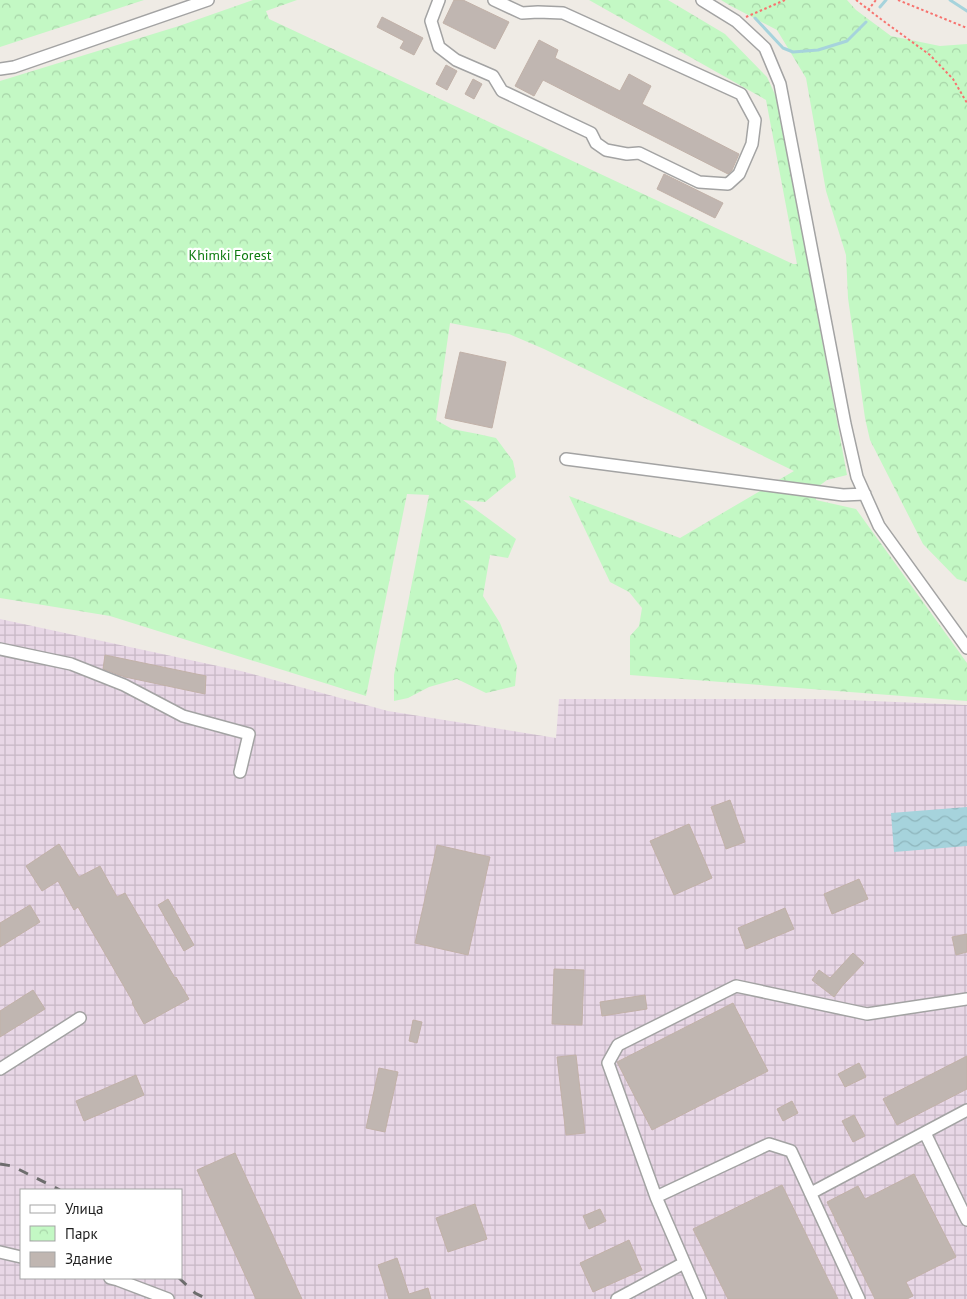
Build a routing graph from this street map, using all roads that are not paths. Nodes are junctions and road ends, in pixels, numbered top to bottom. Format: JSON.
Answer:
{"nodes":[{"id":1,"x":208,"y":0,"type":"edge"},
{"id":2,"x":439,"y":0,"type":"edge"},
{"id":3,"x":494,"y":0,"type":"edge"},
{"id":4,"x":702,"y":0,"type":"edge"},
{"id":5,"x":0,"y":70,"type":"edge"},
{"id":6,"x":566,"y":458,"type":"dead end"},
{"id":7,"x":865,"y":494,"type":"junction"},
{"id":8,"x":967,"y":648,"type":"edge"},
{"id":9,"x":0,"y":649,"type":"edge"},
{"id":10,"x":240,"y":772,"type":"dead end"},
{"id":11,"x":967,"y":999,"type":"edge"},
{"id":12,"x":80,"y":1018,"type":"dead end"},
{"id":13,"x":0,"y":1069,"type":"edge"},
{"id":14,"x":967,"y":1110,"type":"edge"},
{"id":15,"x":924,"y":1133,"type":"junction"},
{"id":16,"x":811,"y":1194,"type":"junction"},
{"id":17,"x":656,"y":1197,"type":"junction"},
{"id":18,"x":967,"y":1220,"type":"edge"},
{"id":19,"x":0,"y":1252,"type":"edge"},
{"id":20,"x":20,"y":1257,"type":"edge"},
{"id":21,"x":684,"y":1263,"type":"junction"},
{"id":22,"x":114,"y":1279,"type":"edge"},
{"id":23,"x":168,"y":1299,"type":"edge"},
{"id":24,"x":617,"y":1299,"type":"edge"},
{"id":25,"x":700,"y":1299,"type":"edge"},
{"id":26,"x":858,"y":1299,"type":"edge"}],
"edges":[{"from":1,"to":5,"type":"street"},
{"from":2,"to":3,"type":"street"},
{"from":4,"to":7,"type":"street"},
{"from":6,"to":7,"type":"street"},
{"from":7,"to":8,"type":"street"},
{"from":9,"to":10,"type":"street"},
{"from":11,"to":17,"type":"street"},
{"from":12,"to":13,"type":"street"},
{"from":14,"to":15,"type":"street"},
{"from":15,"to":16,"type":"street"},
{"from":15,"to":18,"type":"street"},
{"from":16,"to":17,"type":"street"},
{"from":16,"to":26,"type":"street"},
{"from":17,"to":21,"type":"street"},
{"from":19,"to":20,"type":"street"},
{"from":21,"to":24,"type":"street"},
{"from":21,"to":25,"type":"street"},
{"from":22,"to":23,"type":"street"}]}
